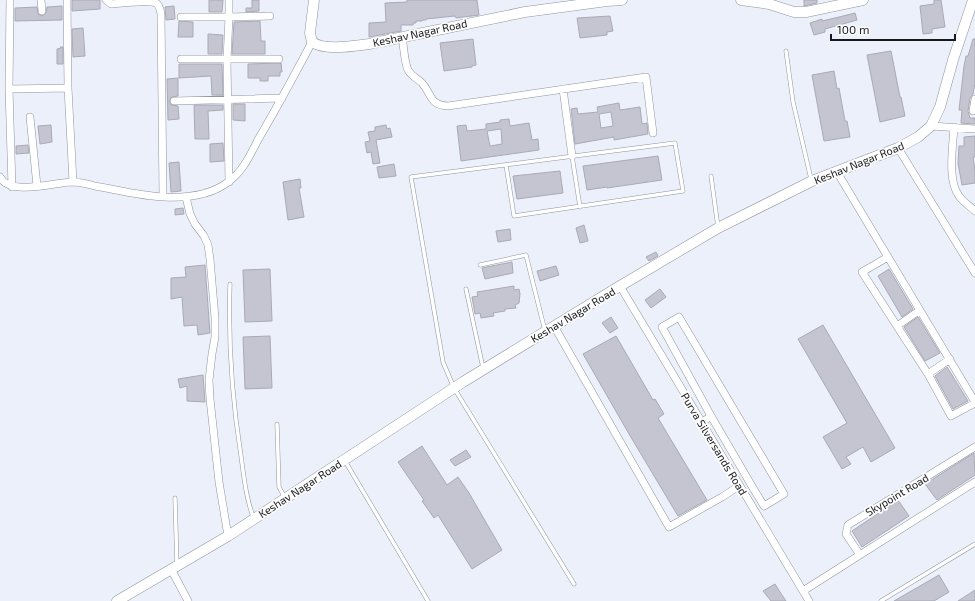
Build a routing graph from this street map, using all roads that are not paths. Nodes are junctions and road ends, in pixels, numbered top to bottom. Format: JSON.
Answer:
{"nodes":[{"id":1,"x":10,"y":0,"type":"edge"},
{"id":2,"x":41,"y":0,"type":"edge"},
{"id":3,"x":67,"y":0,"type":"edge"},
{"id":4,"x":106,"y":0,"type":"edge"},
{"id":5,"x":229,"y":0,"type":"edge"},
{"id":6,"x":314,"y":0,"type":"edge"},
{"id":7,"x":622,"y":0,"type":"edge"},
{"id":8,"x":741,"y":0,"type":"edge"},
{"id":9,"x":864,"y":0,"type":"edge"},
{"id":10,"x":973,"y":0,"type":"edge"},
{"id":11,"x":146,"y":1,"type":"edge"},
{"id":12,"x":585,"y":2,"type":"edge"},
{"id":13,"x":769,"y":2,"type":"edge"},
{"id":14,"x":832,"y":3,"type":"edge"},
{"id":15,"x":785,"y":5,"type":"edge"},
{"id":16,"x":42,"y":11,"type":"dead end"},
{"id":17,"x":270,"y":16,"type":"dead end"},
{"id":18,"x":181,"y":17,"type":"dead end"},
{"id":19,"x":229,"y":17,"type":"junction"},
{"id":20,"x":402,"y":37,"type":"junction"},
{"id":21,"x":312,"y":42,"type":"junction"},
{"id":22,"x":786,"y":51,"type":"dead end"},
{"id":23,"x":181,"y":59,"type":"dead end"},
{"id":24,"x":279,"y":59,"type":"dead end"},
{"id":25,"x":227,"y":60,"type":"junction"},
{"id":26,"x":68,"y":88,"type":"junction"},
{"id":27,"x":9,"y":89,"type":"junction"},
{"id":28,"x":563,"y":89,"type":"junction"},
{"id":29,"x":282,"y":98,"type":"junction"},
{"id":30,"x":227,"y":99,"type":"junction"},
{"id":31,"x":975,"y":99,"type":"edge"},
{"id":32,"x":174,"y":101,"type":"dead end"},
{"id":33,"x":973,"y":111,"type":"dead end"},
{"id":34,"x":30,"y":117,"type":"dead end"},
{"id":35,"x":931,"y":126,"type":"junction"},
{"id":36,"x":954,"y":128,"type":"junction"},
{"id":37,"x":975,"y":129,"type":"edge"},
{"id":38,"x":654,"y":133,"type":"dead end"},
{"id":39,"x":898,"y":148,"type":"junction"},
{"id":40,"x":572,"y":156,"type":"junction"},
{"id":41,"x":506,"y":165,"type":"junction"},
{"id":42,"x":837,"y":172,"type":"junction"},
{"id":43,"x":710,"y":176,"type":"dead end"},
{"id":44,"x":0,"y":177,"type":"edge"},
{"id":45,"x":73,"y":182,"type":"junction"},
{"id":46,"x":229,"y":182,"type":"junction"},
{"id":47,"x":812,"y":182,"type":"junction"},
{"id":48,"x":37,"y":186,"type":"junction"},
{"id":49,"x":12,"y":187,"type":"junction"},
{"id":50,"x":163,"y":197,"type":"junction"},
{"id":51,"x":186,"y":197,"type":"junction"},
{"id":52,"x":580,"y":207,"type":"junction"},
{"id":53,"x":975,"y":211,"type":"edge"},
{"id":54,"x":718,"y":228,"type":"junction"},
{"id":55,"x":888,"y":256,"type":"junction"},
{"id":56,"x":480,"y":265,"type":"dead end"},
{"id":57,"x":975,"y":273,"type":"edge"},
{"id":58,"x":230,"y":284,"type":"dead end"},
{"id":59,"x":620,"y":286,"type":"junction"},
{"id":60,"x":466,"y":289,"type":"dead end"},
{"id":61,"x":920,"y":310,"type":"junction"},
{"id":62,"x":897,"y":326,"type":"junction"},
{"id":63,"x":549,"y":329,"type":"junction"},
{"id":64,"x":950,"y":360,"type":"junction"},
{"id":65,"x":484,"y":369,"type":"junction"},
{"id":66,"x":928,"y":374,"type":"junction"},
{"id":67,"x":454,"y":388,"type":"junction"},
{"id":68,"x":975,"y":402,"type":"edge"},
{"id":69,"x":712,"y":416,"type":"junction"},
{"id":70,"x":701,"y":423,"type":"junction"},
{"id":71,"x":277,"y":424,"type":"dead end"},
{"id":72,"x":975,"y":447,"type":"edge"},
{"id":73,"x":344,"y":460,"type":"junction"},
{"id":74,"x":975,"y":482,"type":"edge"},
{"id":75,"x":739,"y":486,"type":"junction"},
{"id":76,"x":175,"y":498,"type":"dead end"},
{"id":77,"x":286,"y":499,"type":"junction"},
{"id":78,"x":254,"y":519,"type":"junction"},
{"id":79,"x":228,"y":536,"type":"junction"},
{"id":80,"x":975,"y":544,"type":"edge"},
{"id":81,"x":860,"y":555,"type":"junction"},
{"id":82,"x":174,"y":568,"type":"junction"},
{"id":83,"x":574,"y":584,"type":"dead end"},
{"id":84,"x":803,"y":591,"type":"junction"},
{"id":85,"x":117,"y":601,"type":"edge"},
{"id":86,"x":188,"y":601,"type":"edge"},
{"id":87,"x":428,"y":601,"type":"edge"},
{"id":88,"x":809,"y":601,"type":"edge"},
{"id":89,"x":881,"y":601,"type":"edge"}],
"edges":[{"from":1,"to":27,"type":"street"},
{"from":2,"to":16,"type":"street"},
{"from":3,"to":26,"type":"street"},
{"from":4,"to":11,"type":"street"},
{"from":5,"to":19,"type":"street"},
{"from":6,"to":21,"type":"street"},
{"from":7,"to":12,"type":"street","name":"Keshav Nagar Road"},
{"from":8,"to":13,"type":"street"},
{"from":9,"to":14,"type":"street"},
{"from":10,"to":35,"type":"street","name":"Keshav Nagar Road"},
{"from":11,"to":50,"type":"street"},
{"from":12,"to":20,"type":"street","name":"Keshav Nagar Road"},
{"from":13,"to":15,"type":"street"},
{"from":14,"to":15,"type":"street"},
{"from":17,"to":19,"type":"street"},
{"from":18,"to":19,"type":"street"},
{"from":19,"to":25,"type":"street"},
{"from":20,"to":21,"type":"street","name":"Keshav Nagar Road"},
{"from":20,"to":28,"type":"street"},
{"from":21,"to":29,"type":"street"},
{"from":22,"to":47,"type":"lane"},
{"from":23,"to":25,"type":"street"},
{"from":24,"to":25,"type":"street"},
{"from":25,"to":30,"type":"street"},
{"from":26,"to":27,"type":"street"},
{"from":26,"to":45,"type":"street"},
{"from":27,"to":49,"type":"street"},
{"from":28,"to":38,"type":"street"},
{"from":28,"to":40,"type":"street"},
{"from":29,"to":30,"type":"street"},
{"from":29,"to":46,"type":"street"},
{"from":30,"to":32,"type":"street"},
{"from":30,"to":46,"type":"street"},
{"from":31,"to":33,"type":"street"},
{"from":34,"to":48,"type":"street"},
{"from":35,"to":36,"type":"street"},
{"from":35,"to":39,"type":"street","name":"Keshav Nagar Road"},
{"from":36,"to":37,"type":"street"},
{"from":36,"to":53,"type":"street"},
{"from":39,"to":42,"type":"street","name":"Keshav Nagar Road"},
{"from":39,"to":57,"type":"street"},
{"from":40,"to":41,"type":"lane"},
{"from":40,"to":52,"type":"lane"},
{"from":40,"to":52,"type":"lane"},
{"from":41,"to":52,"type":"lane"},
{"from":41,"to":67,"type":"lane"},
{"from":42,"to":47,"type":"street","name":"Keshav Nagar Road"},
{"from":42,"to":55,"type":"street"},
{"from":43,"to":54,"type":"lane"},
{"from":44,"to":49,"type":"street"},
{"from":45,"to":48,"type":"street"},
{"from":45,"to":50,"type":"street"},
{"from":46,"to":51,"type":"street"},
{"from":47,"to":54,"type":"street","name":"Keshav Nagar Road"},
{"from":48,"to":49,"type":"street"},
{"from":50,"to":51,"type":"street"},
{"from":51,"to":79,"type":"street"},
{"from":54,"to":59,"type":"street","name":"Keshav Nagar Road"},
{"from":55,"to":61,"type":"street"},
{"from":55,"to":62,"type":"street"},
{"from":56,"to":63,"type":"lane"},
{"from":58,"to":78,"type":"lane"},
{"from":59,"to":63,"type":"street","name":"Keshav Nagar Road"},
{"from":59,"to":70,"type":"street","name":"Purva Silversands Road"},
{"from":60,"to":65,"type":"lane"},
{"from":61,"to":62,"type":"street"},
{"from":61,"to":64,"type":"street"},
{"from":62,"to":66,"type":"street"},
{"from":63,"to":65,"type":"street","name":"Keshav Nagar Road"},
{"from":63,"to":75,"type":"street"},
{"from":64,"to":66,"type":"street"},
{"from":64,"to":68,"type":"street"},
{"from":65,"to":67,"type":"street","name":"Keshav Nagar Road"},
{"from":66,"to":68,"type":"street"},
{"from":67,"to":73,"type":"street","name":"Keshav Nagar Road"},
{"from":67,"to":83,"type":"lane"},
{"from":69,"to":69,"type":"street"},
{"from":69,"to":70,"type":"street"},
{"from":70,"to":75,"type":"street","name":"Purva Silversands Road"},
{"from":71,"to":77,"type":"lane"},
{"from":72,"to":81,"type":"street","name":"Skypoint Road"},
{"from":73,"to":77,"type":"street","name":"Keshav Nagar Road"},
{"from":73,"to":87,"type":"lane"},
{"from":74,"to":81,"type":"street"},
{"from":75,"to":84,"type":"street","name":"Purva Silversands Road"},
{"from":76,"to":82,"type":"lane"},
{"from":77,"to":78,"type":"street","name":"Keshav Nagar Road"},
{"from":78,"to":79,"type":"street","name":"Keshav Nagar Road"},
{"from":79,"to":82,"type":"street","name":"Keshav Nagar Road"},
{"from":80,"to":89,"type":"lane"},
{"from":81,"to":84,"type":"street"},
{"from":82,"to":85,"type":"street","name":"Keshav Nagar Road"},
{"from":82,"to":86,"type":"street"},
{"from":84,"to":88,"type":"street","name":"Purva Silversands Road"}]}
